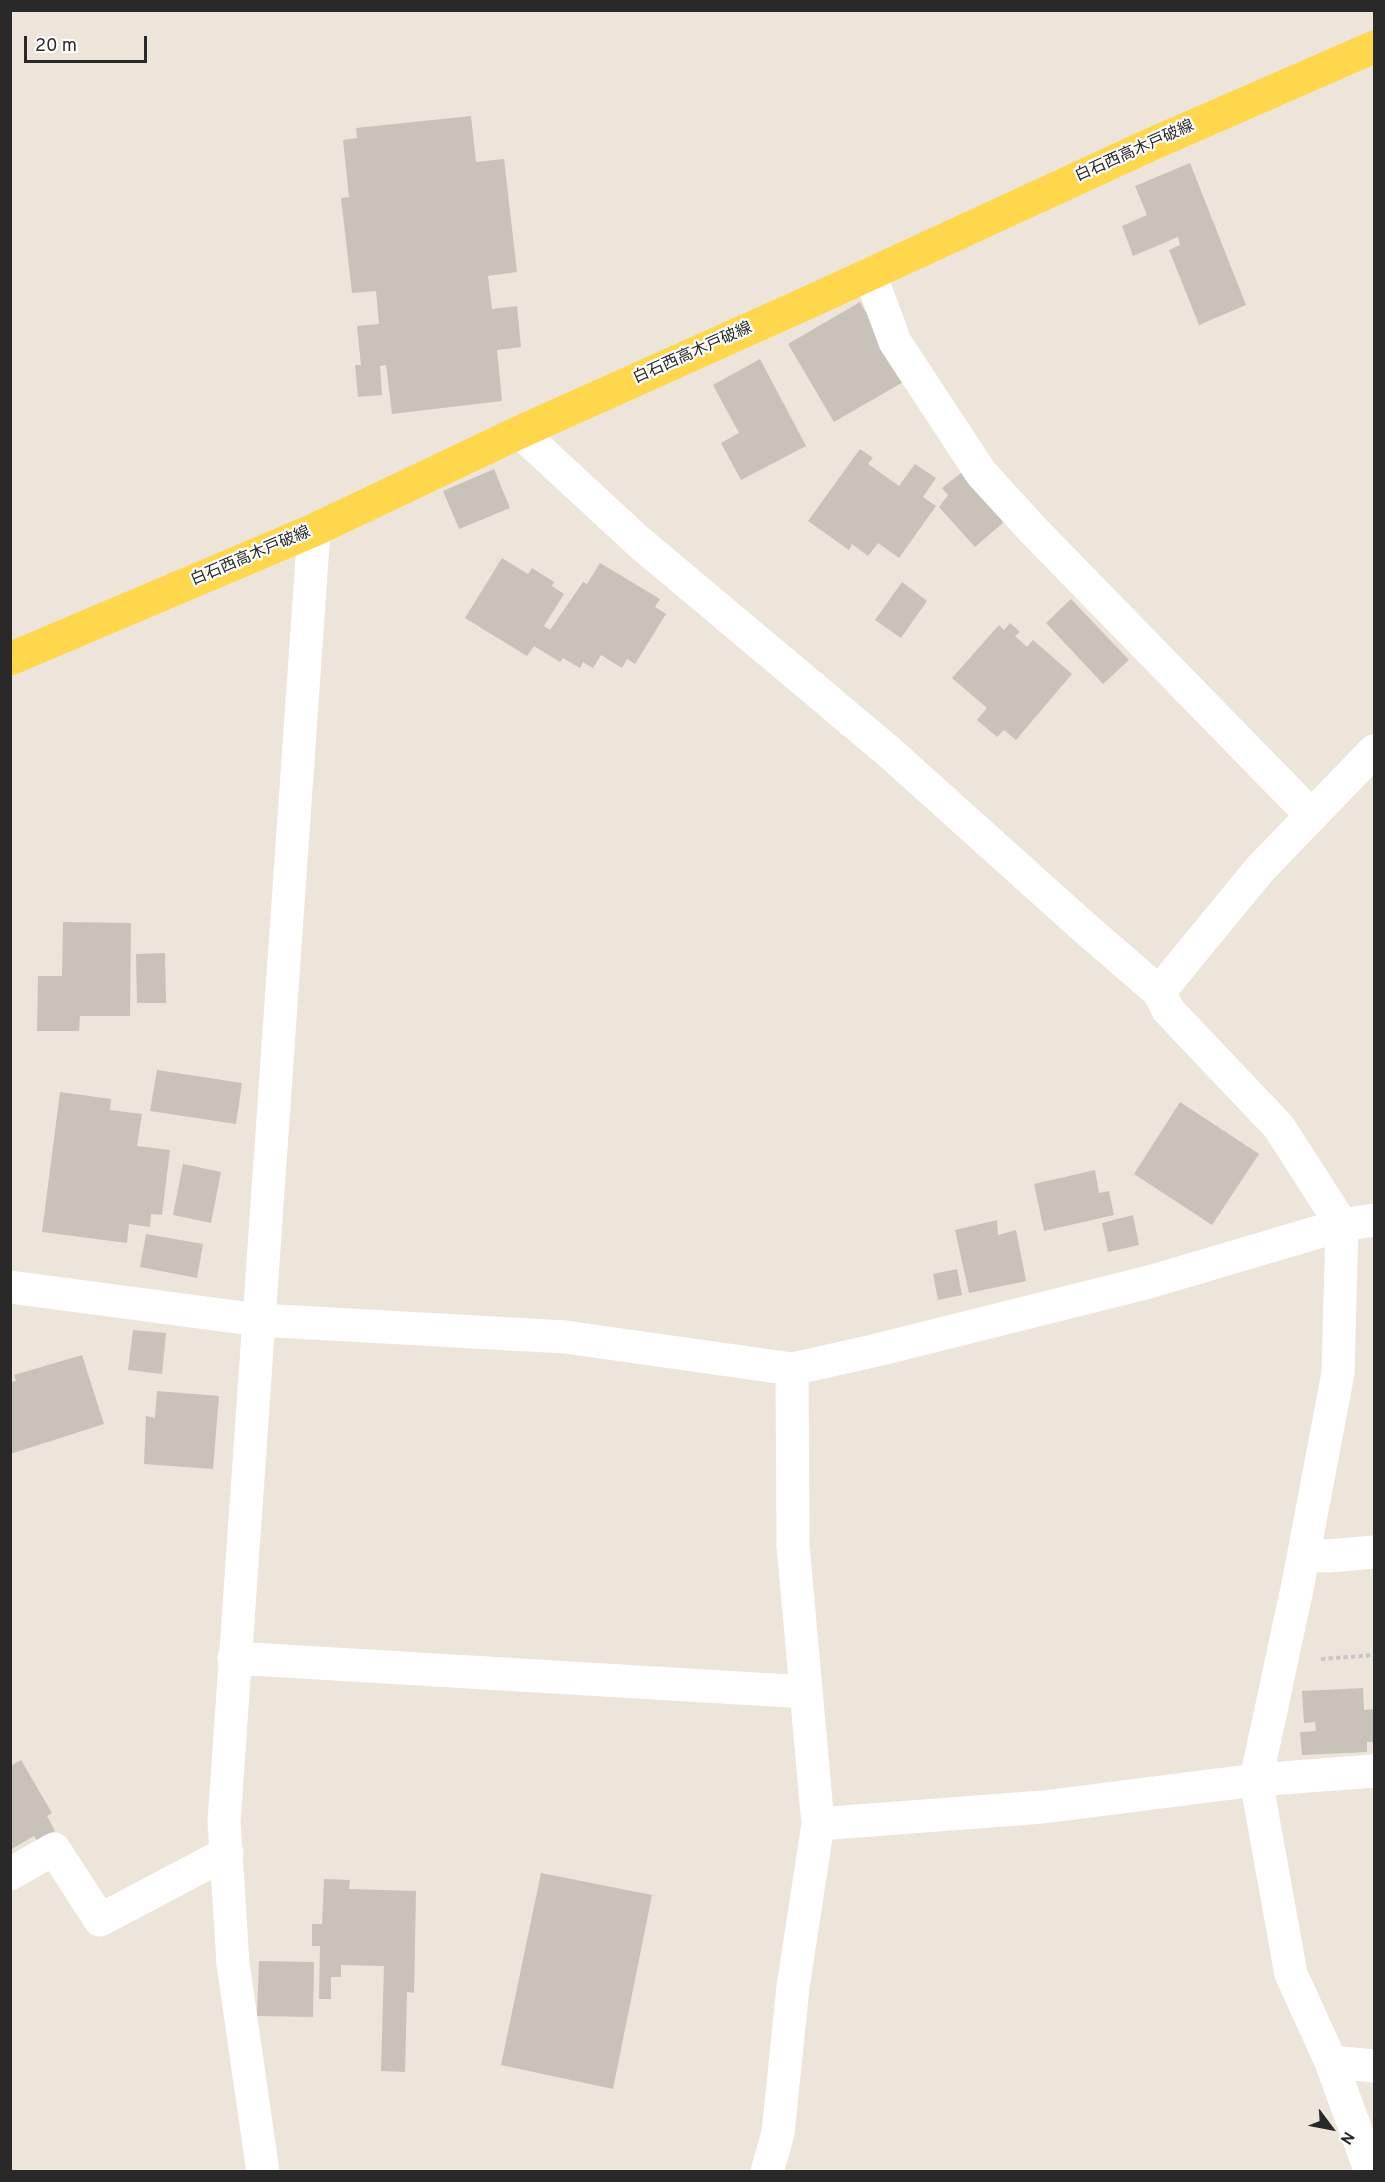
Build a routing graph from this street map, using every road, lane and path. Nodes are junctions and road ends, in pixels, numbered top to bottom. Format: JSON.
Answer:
{"nodes":[{"id":1,"x":1374,"y":47,"type":"edge"},
{"id":2,"x":870,"y":274,"type":"junction"},
{"id":3,"x":520,"y":432,"type":"junction"},
{"id":4,"x":314,"y":530,"type":"junction"},
{"id":5,"x":10,"y":659,"type":"edge"},
{"id":6,"x":1374,"y":752,"type":"edge"},
{"id":7,"x":1312,"y":816,"type":"junction"},
{"id":8,"x":1159,"y":992,"type":"junction"},
{"id":9,"x":1374,"y":1220,"type":"edge"},
{"id":10,"x":1342,"y":1225,"type":"junction"},
{"id":11,"x":10,"y":1287,"type":"edge"},
{"id":12,"x":259,"y":1320,"type":"junction"},
{"id":13,"x":792,"y":1369,"type":"junction"},
{"id":14,"x":1374,"y":1552,"type":"edge"},
{"id":15,"x":1304,"y":1555,"type":"junction"},
{"id":16,"x":1374,"y":1655,"type":"edge"},
{"id":17,"x":234,"y":1658,"type":"junction"},
{"id":18,"x":1282,"y":1662,"type":"junction"},
{"id":19,"x":806,"y":1692,"type":"junction"},
{"id":20,"x":1374,"y":1772,"type":"edge"},
{"id":21,"x":1256,"y":1780,"type":"junction"},
{"id":22,"x":818,"y":1824,"type":"junction"},
{"id":23,"x":227,"y":1853,"type":"junction"},
{"id":24,"x":10,"y":1874,"type":"edge"},
{"id":25,"x":1331,"y":2062,"type":"junction"},
{"id":26,"x":1374,"y":2066,"type":"edge"},
{"id":27,"x":262,"y":2172,"type":"edge"},
{"id":28,"x":767,"y":2172,"type":"edge"},
{"id":29,"x":1371,"y":2172,"type":"edge"}],
"edges":[{"from":1,"to":2,"type":"main road","name":"白石西高木戸破線"},
{"from":2,"to":3,"type":"main road","name":"白石西高木戸破線"},
{"from":2,"to":7,"type":"street"},
{"from":3,"to":4,"type":"main road","name":"白石西高木戸破線"},
{"from":3,"to":8,"type":"street"},
{"from":4,"to":5,"type":"main road","name":"白石西高木戸破線"},
{"from":4,"to":12,"type":"street"},
{"from":6,"to":7,"type":"street"},
{"from":7,"to":8,"type":"street"},
{"from":8,"to":10,"type":"street"},
{"from":9,"to":10,"type":"street"},
{"from":10,"to":13,"type":"street"},
{"from":10,"to":15,"type":"street"},
{"from":11,"to":12,"type":"street"},
{"from":12,"to":13,"type":"street"},
{"from":12,"to":17,"type":"street"},
{"from":13,"to":19,"type":"street"},
{"from":14,"to":15,"type":"street"},
{"from":15,"to":18,"type":"street"},
{"from":16,"to":18,"type":"path"},
{"from":17,"to":19,"type":"street"},
{"from":17,"to":23,"type":"street"},
{"from":18,"to":21,"type":"street"},
{"from":19,"to":22,"type":"street"},
{"from":20,"to":21,"type":"street"},
{"from":21,"to":22,"type":"street"},
{"from":21,"to":25,"type":"street"},
{"from":22,"to":28,"type":"street"},
{"from":23,"to":24,"type":"street"},
{"from":23,"to":27,"type":"street"},
{"from":25,"to":26,"type":"street"},
{"from":25,"to":29,"type":"street"}]}
